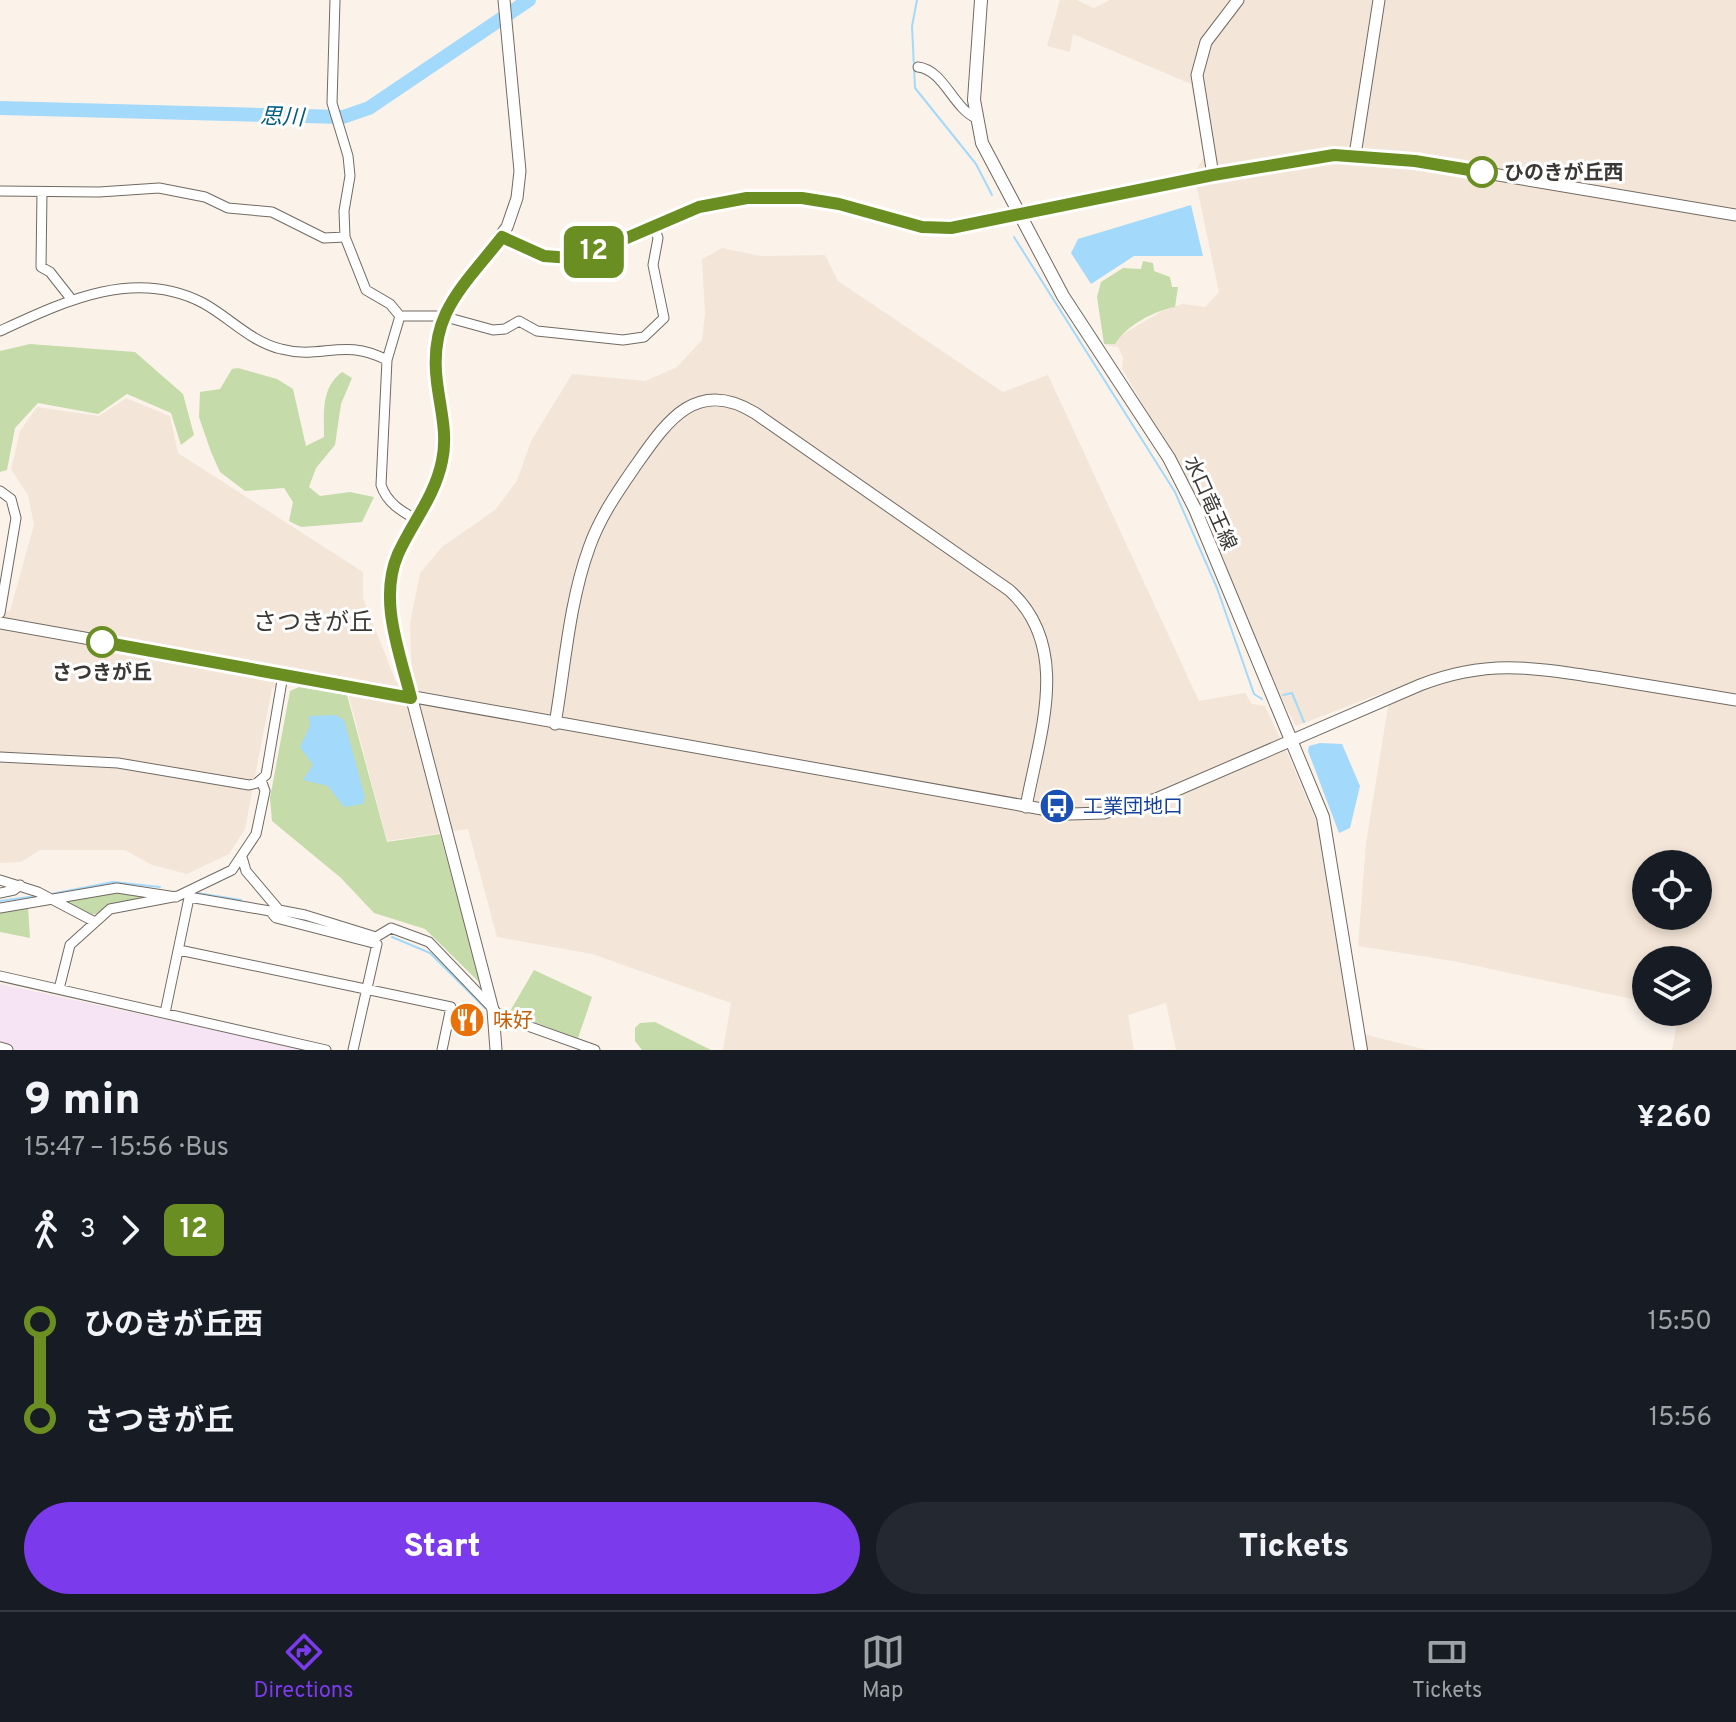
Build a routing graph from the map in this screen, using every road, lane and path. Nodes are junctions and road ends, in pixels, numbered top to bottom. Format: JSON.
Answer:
{"nodes":[{"id":1,"x":335,"y":0,"type":"edge"},
{"id":2,"x":981,"y":0,"type":"edge"},
{"id":3,"x":1238,"y":0,"type":"edge"},
{"id":4,"x":1379,"y":0,"type":"edge"},
{"id":5,"x":504,"y":2,"type":"edge"},
{"id":6,"x":918,"y":67,"type":"dead end"},
{"id":7,"x":976,"y":118,"type":"junction"},
{"id":8,"x":1355,"y":155,"type":"junction"},
{"id":9,"x":1213,"y":175,"type":"junction"},
{"id":10,"x":0,"y":191,"type":"edge"},
{"id":11,"x":42,"y":192,"type":"junction"},
{"id":12,"x":1019,"y":215,"type":"junction"},
{"id":13,"x":1736,"y":215,"type":"edge"},
{"id":14,"x":654,"y":225,"type":"junction"},
{"id":15,"x":345,"y":237,"type":"junction"},
{"id":16,"x":502,"y":237,"type":"junction"},
{"id":17,"x":72,"y":300,"type":"junction"},
{"id":18,"x":400,"y":316,"type":"junction"},
{"id":19,"x":442,"y":316,"type":"junction"},
{"id":20,"x":0,"y":331,"type":"edge"},
{"id":21,"x":387,"y":360,"type":"junction"},
{"id":22,"x":0,"y":491,"type":"edge"},
{"id":23,"x":417,"y":520,"type":"junction"},
{"id":24,"x":0,"y":613,"type":"edge"},
{"id":25,"x":0,"y":623,"type":"edge"},
{"id":26,"x":283,"y":675,"type":"junction"},
{"id":27,"x":411,"y":698,"type":"junction"},
{"id":28,"x":1736,"y":700,"type":"edge"},
{"id":29,"x":555,"y":724,"type":"junction"},
{"id":30,"x":1290,"y":741,"type":"junction"},
{"id":31,"x":0,"y":757,"type":"edge"},
{"id":32,"x":261,"y":780,"type":"junction"},
{"id":33,"x":1026,"y":807,"type":"junction"},
{"id":34,"x":242,"y":857,"type":"junction"},
{"id":35,"x":0,"y":880,"type":"edge"},
{"id":36,"x":20,"y":885,"type":"junction"},
{"id":37,"x":0,"y":893,"type":"edge"},
{"id":38,"x":190,"y":894,"type":"junction"},
{"id":39,"x":176,"y":897,"type":"junction"},
{"id":40,"x":51,"y":899,"type":"junction"},
{"id":41,"x":0,"y":908,"type":"edge"},
{"id":42,"x":283,"y":915,"type":"junction"},
{"id":43,"x":95,"y":922,"type":"junction"},
{"id":44,"x":179,"y":950,"type":"junction"},
{"id":45,"x":0,"y":976,"type":"edge"},
{"id":46,"x":367,"y":988,"type":"junction"},
{"id":47,"x":59,"y":989,"type":"junction"},
{"id":48,"x":493,"y":1010,"type":"junction"},
{"id":49,"x":165,"y":1013,"type":"junction"},
{"id":50,"x":0,"y":1048,"type":"edge"},
{"id":51,"x":7,"y":1050,"type":"edge"},
{"id":52,"x":326,"y":1050,"type":"edge"},
{"id":53,"x":353,"y":1050,"type":"edge"},
{"id":54,"x":442,"y":1050,"type":"edge"},
{"id":55,"x":496,"y":1050,"type":"edge"},
{"id":56,"x":595,"y":1050,"type":"edge"},
{"id":57,"x":1361,"y":1050,"type":"edge"}],
"edges":[{"from":1,"to":15,"type":"street"},
{"from":2,"to":7,"type":"main road","name":"水口竜王線"},
{"from":3,"to":9,"type":"street"},
{"from":4,"to":8,"type":"street"},
{"from":5,"to":16,"type":"street"},
{"from":6,"to":7,"type":"street"},
{"from":7,"to":12,"type":"main road","name":"水口竜王線"},
{"from":8,"to":9,"type":"street"},
{"from":8,"to":13,"type":"street"},
{"from":9,"to":12,"type":"street"},
{"from":10,"to":11,"type":"street"},
{"from":11,"to":15,"type":"street"},
{"from":11,"to":17,"type":"street"},
{"from":12,"to":14,"type":"street"},
{"from":12,"to":30,"type":"main road","name":"水口竜王線"},
{"from":14,"to":16,"type":"street"},
{"from":14,"to":19,"type":"street"},
{"from":15,"to":18,"type":"street"},
{"from":16,"to":19,"type":"street"},
{"from":17,"to":20,"type":"street"},
{"from":17,"to":21,"type":"street"},
{"from":18,"to":19,"type":"street"},
{"from":18,"to":21,"type":"street"},
{"from":19,"to":23,"type":"street"},
{"from":21,"to":23,"type":"street"},
{"from":22,"to":24,"type":"street"},
{"from":23,"to":27,"type":"street"},
{"from":25,"to":26,"type":"street"},
{"from":26,"to":27,"type":"street"},
{"from":26,"to":32,"type":"street"},
{"from":27,"to":29,"type":"street"},
{"from":27,"to":48,"type":"street"},
{"from":28,"to":30,"type":"street"},
{"from":29,"to":33,"type":"street"},
{"from":29,"to":33,"type":"street"},
{"from":30,"to":33,"type":"street"},
{"from":30,"to":57,"type":"main road","name":"水口竜王線"},
{"from":31,"to":32,"type":"street"},
{"from":32,"to":34,"type":"street"},
{"from":34,"to":38,"type":"street"},
{"from":34,"to":42,"type":"street"},
{"from":35,"to":36,"type":"street"},
{"from":36,"to":37,"type":"street"},
{"from":36,"to":40,"type":"street"},
{"from":38,"to":39,"type":"street"},
{"from":38,"to":42,"type":"street"},
{"from":38,"to":44,"type":"street"},
{"from":39,"to":40,"type":"street"},
{"from":39,"to":43,"type":"street"},
{"from":40,"to":41,"type":"street"},
{"from":40,"to":43,"type":"street"},
{"from":42,"to":46,"type":"street"},
{"from":42,"to":48,"type":"street"},
{"from":43,"to":47,"type":"street"},
{"from":44,"to":46,"type":"street"},
{"from":44,"to":49,"type":"street"},
{"from":45,"to":47,"type":"street"},
{"from":46,"to":53,"type":"street"},
{"from":46,"to":54,"type":"street"},
{"from":47,"to":49,"type":"street"},
{"from":48,"to":55,"type":"street"},
{"from":48,"to":56,"type":"street"},
{"from":49,"to":52,"type":"street"},
{"from":50,"to":51,"type":"street"}]}
